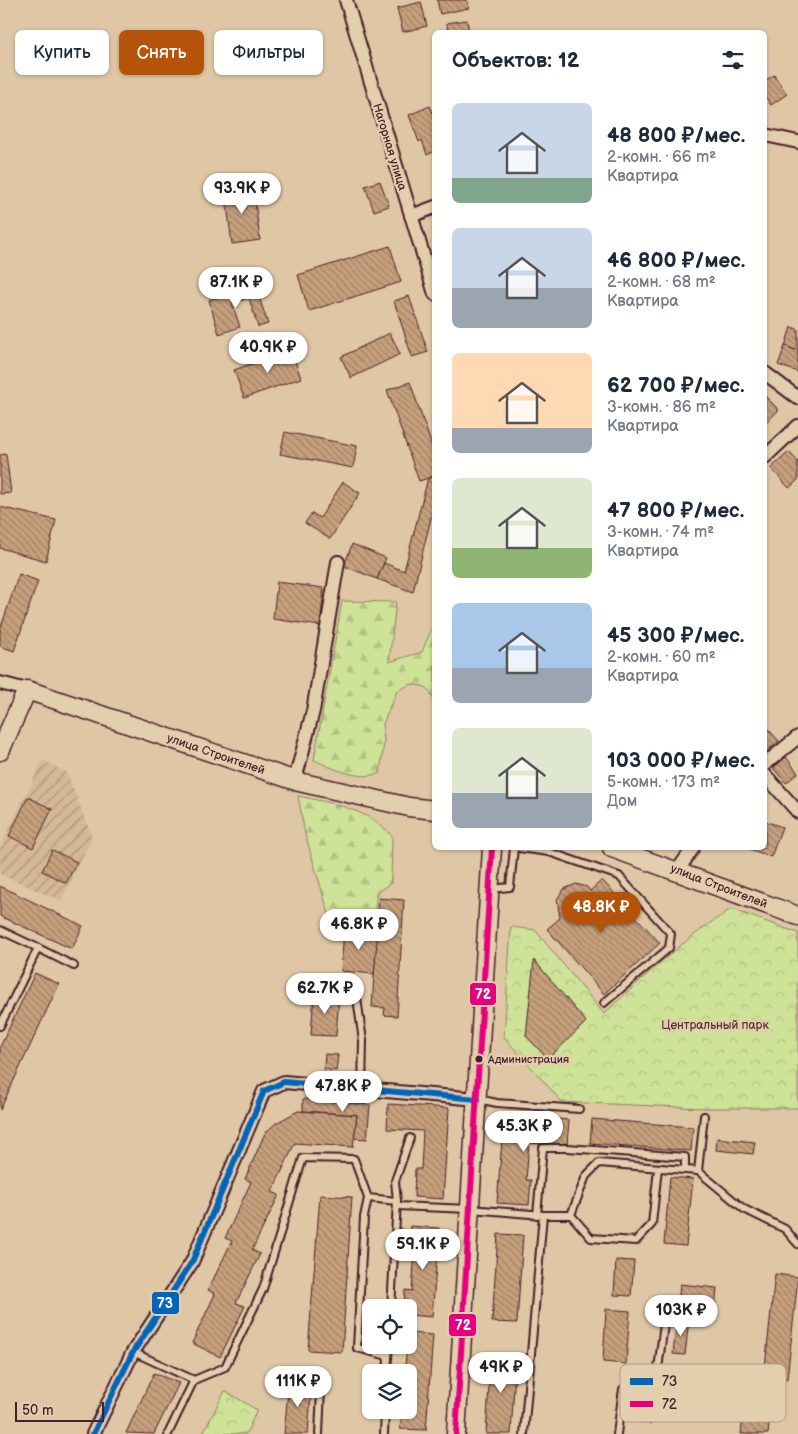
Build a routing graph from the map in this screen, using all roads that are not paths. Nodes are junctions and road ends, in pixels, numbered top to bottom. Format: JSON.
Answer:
{"nodes":[{"id":1,"x":346,"y":0,"type":"edge"},
{"id":2,"x":767,"y":135,"type":"edge"},
{"id":3,"x":798,"y":142,"type":"edge"},
{"id":4,"x":432,"y":208,"type":"edge"},
{"id":5,"x":411,"y":216,"type":"junction"},
{"id":6,"x":432,"y":284,"type":"edge"},
{"id":7,"x":767,"y":375,"type":"edge"},
{"id":8,"x":798,"y":398,"type":"edge"},
{"id":9,"x":797,"y":430,"type":"edge"},
{"id":10,"x":767,"y":455,"type":"edge"},
{"id":11,"x":338,"y":562,"type":"dead end"},
{"id":12,"x":0,"y":683,"type":"edge"},
{"id":13,"x":27,"y":690,"type":"junction"},
{"id":14,"x":798,"y":737,"type":"edge"},
{"id":15,"x":0,"y":751,"type":"edge"},
{"id":16,"x":767,"y":762,"type":"edge"},
{"id":17,"x":767,"y":777,"type":"edge"},
{"id":18,"x":295,"y":780,"type":"junction"},
{"id":19,"x":432,"y":810,"type":"edge"},
{"id":20,"x":798,"y":812,"type":"edge"},
{"id":21,"x":492,"y":850,"type":"edge"},
{"id":22,"x":514,"y":850,"type":"edge"},
{"id":23,"x":534,"y":850,"type":"edge"},
{"id":24,"x":618,"y":850,"type":"edge"},
{"id":25,"x":692,"y":850,"type":"edge"},
{"id":26,"x":678,"y":870,"type":"junction"},
{"id":27,"x":490,"y":889,"type":"junction"},
{"id":28,"x":798,"y":916,"type":"edge"},
{"id":29,"x":0,"y":930,"type":"edge"},
{"id":30,"x":38,"y":948,"type":"junction"},
{"id":31,"x":74,"y":966,"type":"dead end"},
{"id":32,"x":357,"y":998,"type":"dead end"},
{"id":33,"x":604,"y":1003,"type":"dead end"},
{"id":34,"x":0,"y":1026,"type":"edge"},
{"id":35,"x":362,"y":1089,"type":"junction"},
{"id":36,"x":477,"y":1099,"type":"junction"},
{"id":37,"x":579,"y":1109,"type":"dead end"},
{"id":38,"x":704,"y":1116,"type":"dead end"},
{"id":39,"x":410,"y":1138,"type":"dead end"},
{"id":40,"x":658,"y":1168,"type":"junction"},
{"id":41,"x":685,"y":1169,"type":"junction"},
{"id":42,"x":698,"y":1171,"type":"junction"},
{"id":43,"x":368,"y":1198,"type":"junction"},
{"id":44,"x":397,"y":1204,"type":"junction"},
{"id":45,"x":470,"y":1209,"type":"junction"},
{"id":46,"x":540,"y":1215,"type":"junction"},
{"id":47,"x":571,"y":1215,"type":"junction"},
{"id":48,"x":798,"y":1244,"type":"edge"},
{"id":49,"x":392,"y":1299,"type":"edge"},
{"id":50,"x":664,"y":1324,"type":"dead end"},
{"id":51,"x":133,"y":1352,"type":"junction"},
{"id":52,"x":388,"y":1356,"type":"joint"},
{"id":53,"x":388,"y":1364,"type":"edge"},
{"id":54,"x":659,"y":1364,"type":"edge"},
{"id":55,"x":194,"y":1380,"type":"junction"},
{"id":56,"x":321,"y":1389,"type":"dead end"},
{"id":57,"x":620,"y":1412,"type":"edge"},
{"id":58,"x":385,"y":1419,"type":"edge"},
{"id":59,"x":93,"y":1434,"type":"edge"},
{"id":60,"x":168,"y":1434,"type":"edge"},
{"id":61,"x":318,"y":1434,"type":"edge"},
{"id":62,"x":384,"y":1434,"type":"edge"},
{"id":63,"x":456,"y":1434,"type":"edge"},
{"id":64,"x":524,"y":1434,"type":"edge"},
{"id":65,"x":617,"y":1434,"type":"edge"}],
"edges":[{"from":1,"to":5,"type":"street","name":"Нагорная улица"},
{"from":2,"to":3,"type":"street"},
{"from":4,"to":5,"type":"street"},
{"from":5,"to":6,"type":"street","name":"Нагорная улица"},
{"from":7,"to":8,"type":"street"},
{"from":9,"to":10,"type":"street"},
{"from":11,"to":18,"type":"street"},
{"from":12,"to":13,"type":"street","name":"улица Строителей"},
{"from":13,"to":15,"type":"main road"},
{"from":13,"to":18,"type":"main road","name":"улица Строителей"},
{"from":14,"to":16,"type":"street"},
{"from":17,"to":20,"type":"street"},
{"from":18,"to":19,"type":"main road","name":"улица Строителей"},
{"from":21,"to":27,"type":"main road"},
{"from":22,"to":27,"type":"lane"},
{"from":23,"to":33,"type":"lane"},
{"from":24,"to":26,"type":"main road","name":"улица Строителей"},
{"from":25,"to":26,"type":"street"},
{"from":26,"to":28,"type":"main road","name":"улица Строителей"},
{"from":27,"to":36,"type":"main road"},
{"from":29,"to":30,"type":"lane"},
{"from":30,"to":31,"type":"lane"},
{"from":30,"to":34,"type":"lane"},
{"from":32,"to":35,"type":"lane"},
{"from":35,"to":36,"type":"street"},
{"from":35,"to":51,"type":"street"},
{"from":36,"to":37,"type":"lane"},
{"from":36,"to":45,"type":"main road"},
{"from":38,"to":42,"type":"lane"},
{"from":39,"to":44,"type":"lane"},
{"from":40,"to":41,"type":"lane"},
{"from":40,"to":47,"type":"lane"},
{"from":40,"to":47,"type":"lane"},
{"from":41,"to":42,"type":"lane"},
{"from":41,"to":46,"type":"lane"},
{"from":42,"to":48,"type":"lane"},
{"from":43,"to":44,"type":"lane"},
{"from":43,"to":52,"type":"lane"},
{"from":43,"to":55,"type":"lane"},
{"from":44,"to":45,"type":"lane"},
{"from":44,"to":49,"type":"lane"},
{"from":45,"to":46,"type":"lane"},
{"from":45,"to":63,"type":"main road"},
{"from":46,"to":47,"type":"lane"},
{"from":46,"to":64,"type":"lane"},
{"from":50,"to":54,"type":"lane"},
{"from":51,"to":55,"type":"lane"},
{"from":51,"to":59,"type":"street"},
{"from":52,"to":53,"type":"lane"},
{"from":55,"to":60,"type":"lane"},
{"from":56,"to":61,"type":"lane"},
{"from":57,"to":65,"type":"lane"},
{"from":58,"to":62,"type":"lane"}]}
